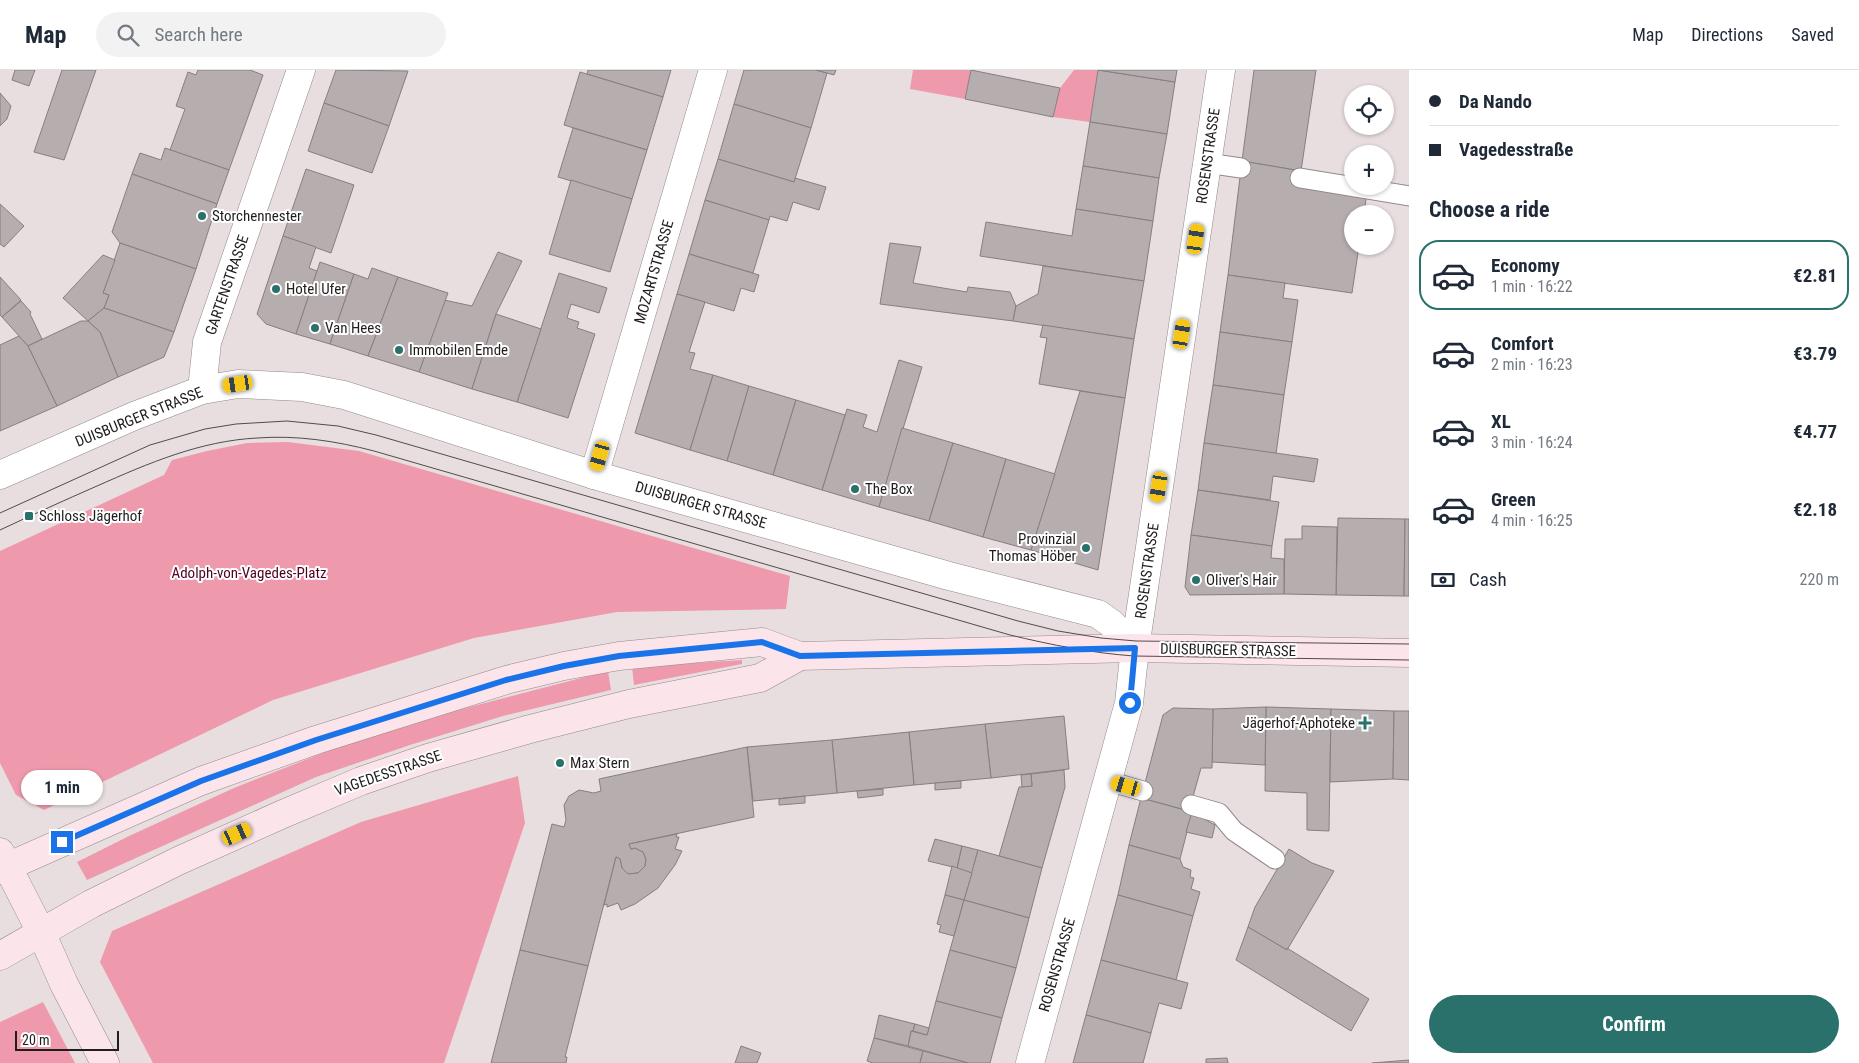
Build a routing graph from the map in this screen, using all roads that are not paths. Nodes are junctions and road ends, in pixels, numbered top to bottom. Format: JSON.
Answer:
{"nodes":[{"id":1,"x":302,"y":70,"type":"edge"},
{"id":2,"x":713,"y":70,"type":"edge"},
{"id":3,"x":1221,"y":70,"type":"edge"},
{"id":4,"x":1207,"y":163,"type":"junction"},
{"id":5,"x":1241,"y":168,"type":"dead end"},
{"id":6,"x":1300,"y":178,"type":"dead end"},
{"id":7,"x":1409,"y":196,"type":"edge"},
{"id":8,"x":202,"y":390,"type":"junction"},
{"id":9,"x":0,"y":475,"type":"edge"},
{"id":10,"x":594,"y":475,"type":"junction"},
{"id":11,"x":1135,"y":648,"type":"junction"},
{"id":12,"x":1409,"y":653,"type":"edge"},
{"id":13,"x":800,"y":656,"type":"junction"},
{"id":14,"x":1108,"y":781,"type":"junction"},
{"id":15,"x":1143,"y":791,"type":"dead end"},
{"id":16,"x":1190,"y":804,"type":"dead end"},
{"id":17,"x":1275,"y":859,"type":"dead end"},
{"id":18,"x":2,"y":862,"type":"edge"},
{"id":19,"x":41,"y":932,"type":"junction"},
{"id":20,"x":0,"y":956,"type":"edge"},
{"id":21,"x":106,"y":1063,"type":"edge"},
{"id":22,"x":1030,"y":1063,"type":"edge"}],
"edges":[{"from":1,"to":8,"type":"street","name":"GARTENSTRASSE"},
{"from":2,"to":10,"type":"street","name":"MOZARTSTRASSE"},
{"from":3,"to":4,"type":"street","name":"ROSENSTRASSE"},
{"from":4,"to":5,"type":"lane"},
{"from":4,"to":11,"type":"street","name":"ROSENSTRASSE"},
{"from":6,"to":7,"type":"lane"},
{"from":8,"to":9,"type":"street","name":"DUISBURGER STRASSE"},
{"from":8,"to":10,"type":"street","name":"DUISBURGER STRASSE"},
{"from":10,"to":11,"type":"street","name":"DUISBURGER STRASSE"},
{"from":11,"to":12,"type":"street","name":"DUISBURGER STRASSE"},
{"from":11,"to":13,"type":"street","name":"VAGEDESSTRASSE"},
{"from":11,"to":14,"type":"street","name":"ROSENSTRASSE"},
{"from":13,"to":18,"type":"street","name":"VAGEDESSTRASSE"},
{"from":13,"to":19,"type":"street","name":"VAGEDESSTRASSE"},
{"from":14,"to":15,"type":"lane"},
{"from":14,"to":22,"type":"street","name":"ROSENSTRASSE"},
{"from":16,"to":17,"type":"lane"},
{"from":18,"to":19,"type":"street"},
{"from":19,"to":20,"type":"street","name":"VAGEDESSTRASSE"},
{"from":19,"to":21,"type":"street"}]}
